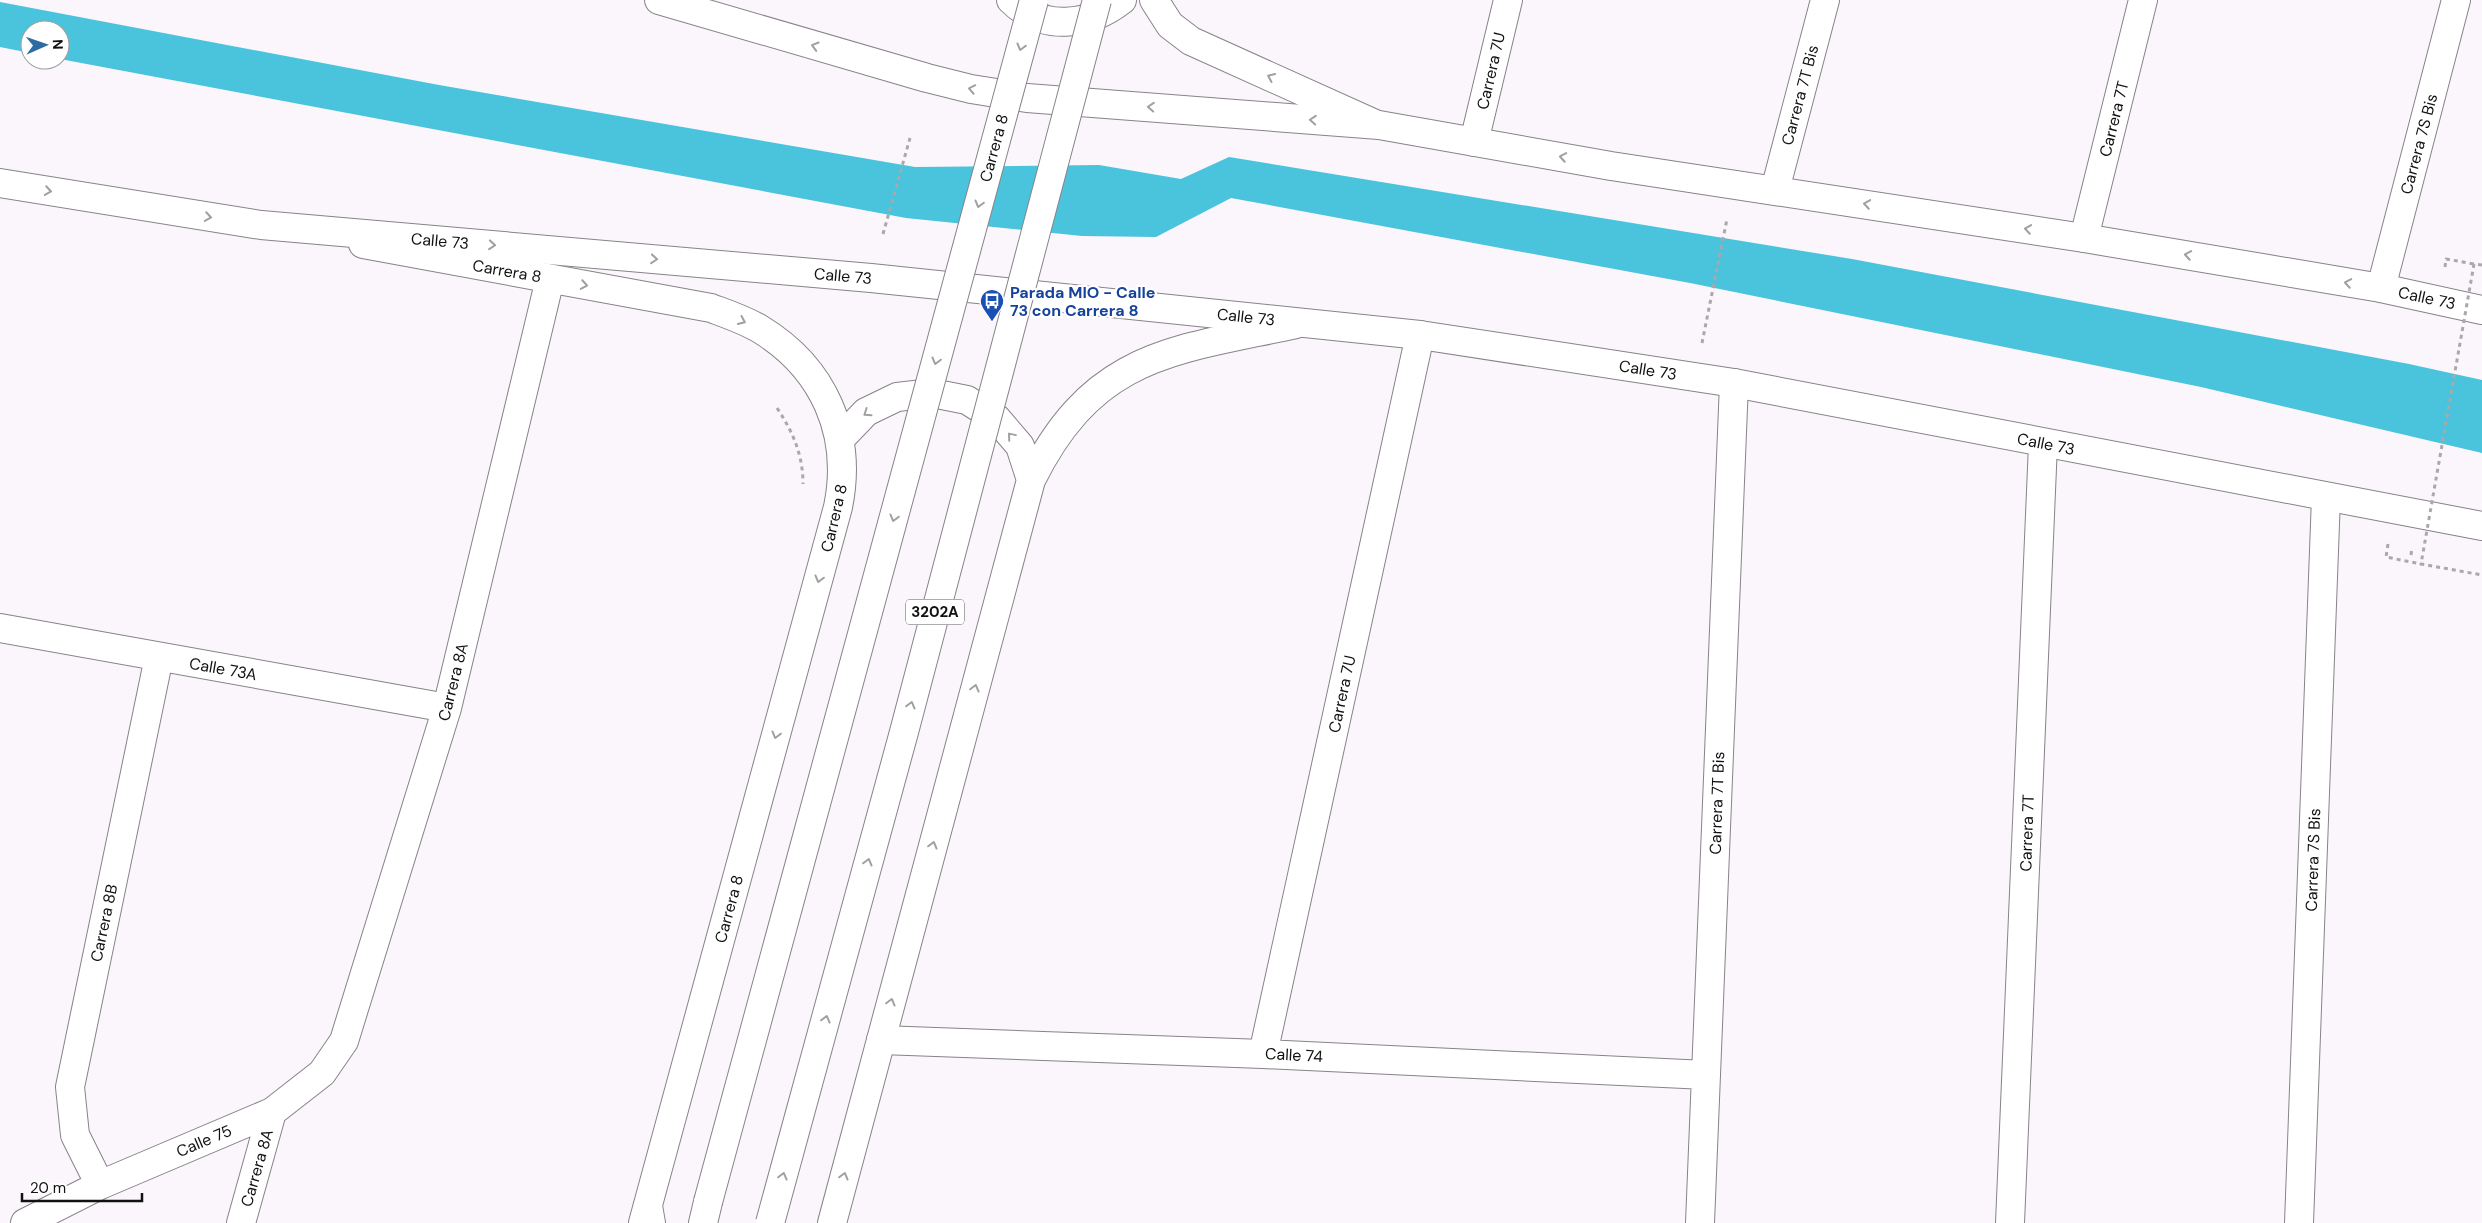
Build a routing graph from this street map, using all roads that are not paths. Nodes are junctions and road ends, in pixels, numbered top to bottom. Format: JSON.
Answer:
{"nodes":[{"id":1,"x":659,"y":0,"type":"edge"},
{"id":2,"x":1011,"y":0,"type":"edge"},
{"id":3,"x":1034,"y":0,"type":"edge"},
{"id":4,"x":1097,"y":0,"type":"edge"},
{"id":5,"x":1122,"y":0,"type":"edge"},
{"id":6,"x":1154,"y":0,"type":"edge"},
{"id":7,"x":1508,"y":0,"type":"edge"},
{"id":8,"x":1825,"y":0,"type":"edge"},
{"id":9,"x":2143,"y":0,"type":"edge"},
{"id":10,"x":2456,"y":0,"type":"edge"},
{"id":11,"x":1379,"y":125,"type":"junction"},
{"id":12,"x":1474,"y":142,"type":"junction"},
{"id":13,"x":0,"y":183,"type":"edge"},
{"id":14,"x":1775,"y":190,"type":"junction"},
{"id":15,"x":261,"y":225,"type":"junction"},
{"id":16,"x":2084,"y":238,"type":"junction"},
{"id":17,"x":550,"y":278,"type":"junction"},
{"id":18,"x":2381,"y":288,"type":"junction"},
{"id":19,"x":2482,"y":310,"type":"edge"},
{"id":20,"x":1300,"y":323,"type":"junction"},
{"id":21,"x":1420,"y":335,"type":"junction"},
{"id":22,"x":1734,"y":384,"type":"junction"},
{"id":23,"x":841,"y":438,"type":"junction"},
{"id":24,"x":2043,"y":444,"type":"junction"},
{"id":25,"x":1031,"y":480,"type":"junction"},
{"id":26,"x":2326,"y":497,"type":"junction"},
{"id":27,"x":2482,"y":526,"type":"edge"},
{"id":28,"x":0,"y":628,"type":"edge"},
{"id":29,"x":159,"y":657,"type":"junction"},
{"id":30,"x":447,"y":708,"type":"junction"},
{"id":31,"x":881,"y":1040,"type":"junction"},
{"id":32,"x":1263,"y":1054,"type":"junction"},
{"id":33,"x":322,"y":1073,"type":"joint"},
{"id":34,"x":1706,"y":1075,"type":"junction"},
{"id":35,"x":272,"y":1112,"type":"junction"},
{"id":36,"x":100,"y":1185,"type":"junction"},
{"id":37,"x":706,"y":1213,"type":"edge"},
{"id":38,"x":647,"y":1217,"type":"edge"},
{"id":39,"x":25,"y":1223,"type":"edge"},
{"id":40,"x":241,"y":1223,"type":"edge"},
{"id":41,"x":770,"y":1223,"type":"edge"},
{"id":42,"x":832,"y":1223,"type":"edge"},
{"id":43,"x":1700,"y":1223,"type":"edge"},
{"id":44,"x":2010,"y":1223,"type":"edge"},
{"id":45,"x":2299,"y":1223,"type":"edge"}],
"edges":[{"from":11,"to":1,"type":"street","name":"Calle 73","one_way":true},
{"from":2,"to":5,"type":"street"},
{"from":3,"to":37,"type":"street","name":"Carrera 8","one_way":true,"bridge":true},
{"from":41,"to":4,"type":"street","number":"3202A","one_way":true,"bridge":true},
{"from":11,"to":6,"type":"street","one_way":true},
{"from":7,"to":12,"type":"street","name":"Carrera 7U"},
{"from":8,"to":14,"type":"street","name":"Carrera 7T Bis"},
{"from":9,"to":16,"type":"street","name":"Carrera 7T"},
{"from":10,"to":18,"type":"street","name":"Carrera 7S Bis"},
{"from":11,"to":12,"type":"street","name":"Calle 73"},
{"from":14,"to":12,"type":"street","name":"Calle 73","one_way":true},
{"from":13,"to":15,"type":"street","name":"Calle 73","one_way":true},
{"from":16,"to":14,"type":"street","name":"Calle 73","one_way":true},
{"from":15,"to":17,"type":"street","name":"Carrera 8"},
{"from":15,"to":20,"type":"street","name":"Calle 73","one_way":true},
{"from":18,"to":16,"type":"street","name":"Calle 73","one_way":true},
{"from":17,"to":23,"type":"street","name":"Carrera 8","one_way":true},
{"from":17,"to":30,"type":"street","name":"Carrera 8A"},
{"from":18,"to":19,"type":"street","name":"Calle 73"},
{"from":20,"to":21,"type":"street","name":"Calle 73"},
{"from":20,"to":25,"type":"street"},
{"from":21,"to":22,"type":"street","name":"Calle 73"},
{"from":21,"to":32,"type":"street","name":"Carrera 7U"},
{"from":22,"to":24,"type":"street","name":"Calle 73"},
{"from":22,"to":34,"type":"street","name":"Carrera 7T Bis"},
{"from":25,"to":23,"type":"street","one_way":true},
{"from":23,"to":38,"type":"street","name":"Carrera 8","one_way":true},
{"from":24,"to":26,"type":"street","name":"Calle 73"},
{"from":24,"to":44,"type":"street","name":"Carrera 7T"},
{"from":31,"to":25,"type":"street","one_way":true},
{"from":26,"to":27,"type":"street","name":"Calle 73"},
{"from":26,"to":45,"type":"street","name":"Carrera 7S Bis"},
{"from":28,"to":29,"type":"street","name":"Calle 73A"},
{"from":29,"to":30,"type":"street","name":"Calle 73A"},
{"from":29,"to":36,"type":"street","name":"Carrera 8B"},
{"from":30,"to":33,"type":"street","name":"Carrera 8A"},
{"from":31,"to":32,"type":"street","name":"Calle 74"},
{"from":42,"to":31,"type":"street","one_way":true},
{"from":32,"to":34,"type":"street","name":"Calle 74"},
{"from":33,"to":35,"type":"street","name":"Calle 75"},
{"from":34,"to":43,"type":"street","name":"Carrera 7T Bis"},
{"from":35,"to":36,"type":"street","name":"Calle 75"},
{"from":35,"to":40,"type":"street","name":"Carrera 8A"},
{"from":36,"to":39,"type":"street","name":"Calle 75"}]}
